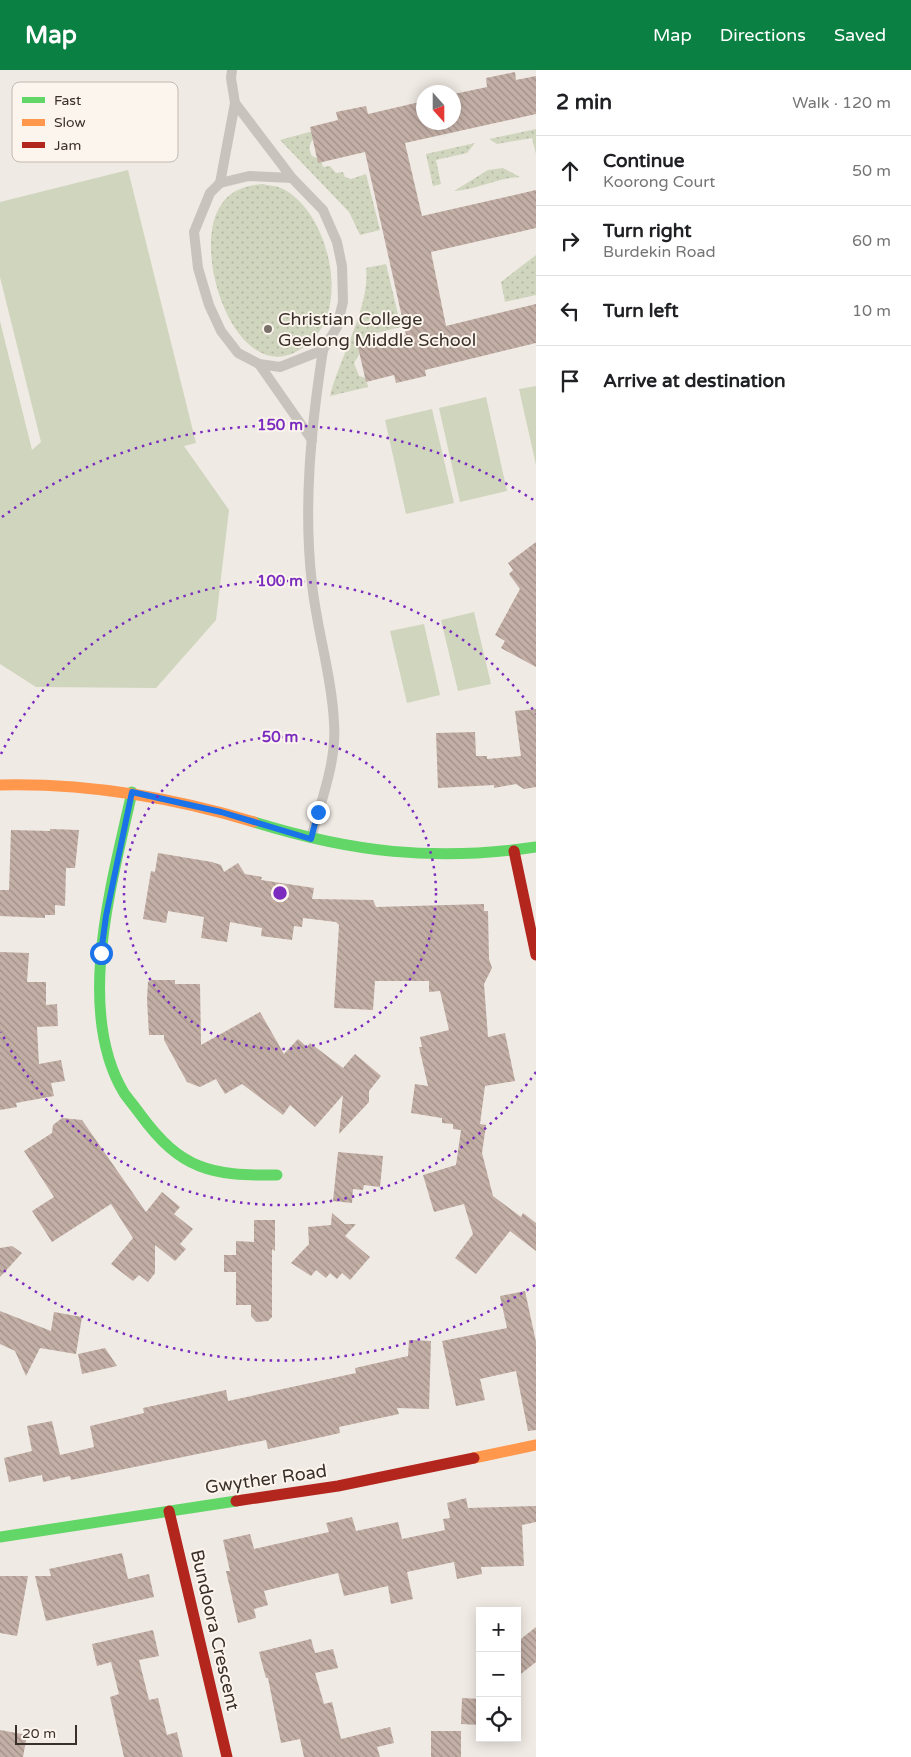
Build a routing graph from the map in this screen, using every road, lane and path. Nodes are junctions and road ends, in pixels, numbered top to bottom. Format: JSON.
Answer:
{"nodes":[{"id":1,"x":232,"y":70,"type":"edge"},
{"id":2,"x":235,"y":103,"type":"junction"},
{"id":3,"x":292,"y":178,"type":"junction"},
{"id":4,"x":220,"y":183,"type":"junction"},
{"id":5,"x":323,"y":350,"type":"junction"},
{"id":6,"x":258,"y":364,"type":"junction"},
{"id":7,"x":282,"y":416,"type":"dead end"},
{"id":8,"x":260,"y":429,"type":"dead end"},
{"id":9,"x":312,"y":440,"type":"junction"},
{"id":10,"x":0,"y":785,"type":"edge"},
{"id":11,"x":132,"y":792,"type":"junction"},
{"id":12,"x":311,"y":839,"type":"junction"},
{"id":13,"x":536,"y":847,"type":"edge"},
{"id":14,"x":514,"y":851,"type":"junction"},
{"id":15,"x":536,"y":955,"type":"edge"},
{"id":16,"x":277,"y":1175,"type":"dead end"},
{"id":17,"x":536,"y":1446,"type":"edge"},
{"id":18,"x":169,"y":1511,"type":"junction"},
{"id":19,"x":0,"y":1537,"type":"edge"},
{"id":20,"x":227,"y":1757,"type":"edge"}],
"edges":[{"from":1,"to":2,"type":"lane"},
{"from":2,"to":3,"type":"lane"},
{"from":2,"to":4,"type":"lane"},
{"from":3,"to":4,"type":"lane"},
{"from":3,"to":5,"type":"lane"},
{"from":4,"to":6,"type":"lane"},
{"from":5,"to":6,"type":"lane"},
{"from":5,"to":9,"type":"lane"},
{"from":6,"to":9,"type":"lane"},
{"from":7,"to":8,"type":"path"},
{"from":9,"to":12,"type":"lane"},
{"from":10,"to":11,"type":"street"},
{"from":11,"to":12,"type":"street"},
{"from":11,"to":16,"type":"street"},
{"from":12,"to":14,"type":"street"},
{"from":13,"to":14,"type":"street"},
{"from":14,"to":15,"type":"street"},
{"from":17,"to":18,"type":"street","name":"Gwyther Road"},
{"from":18,"to":19,"type":"street","name":"Gwyther Road"},
{"from":18,"to":20,"type":"street","name":"Bundoora Crescent"}]}
